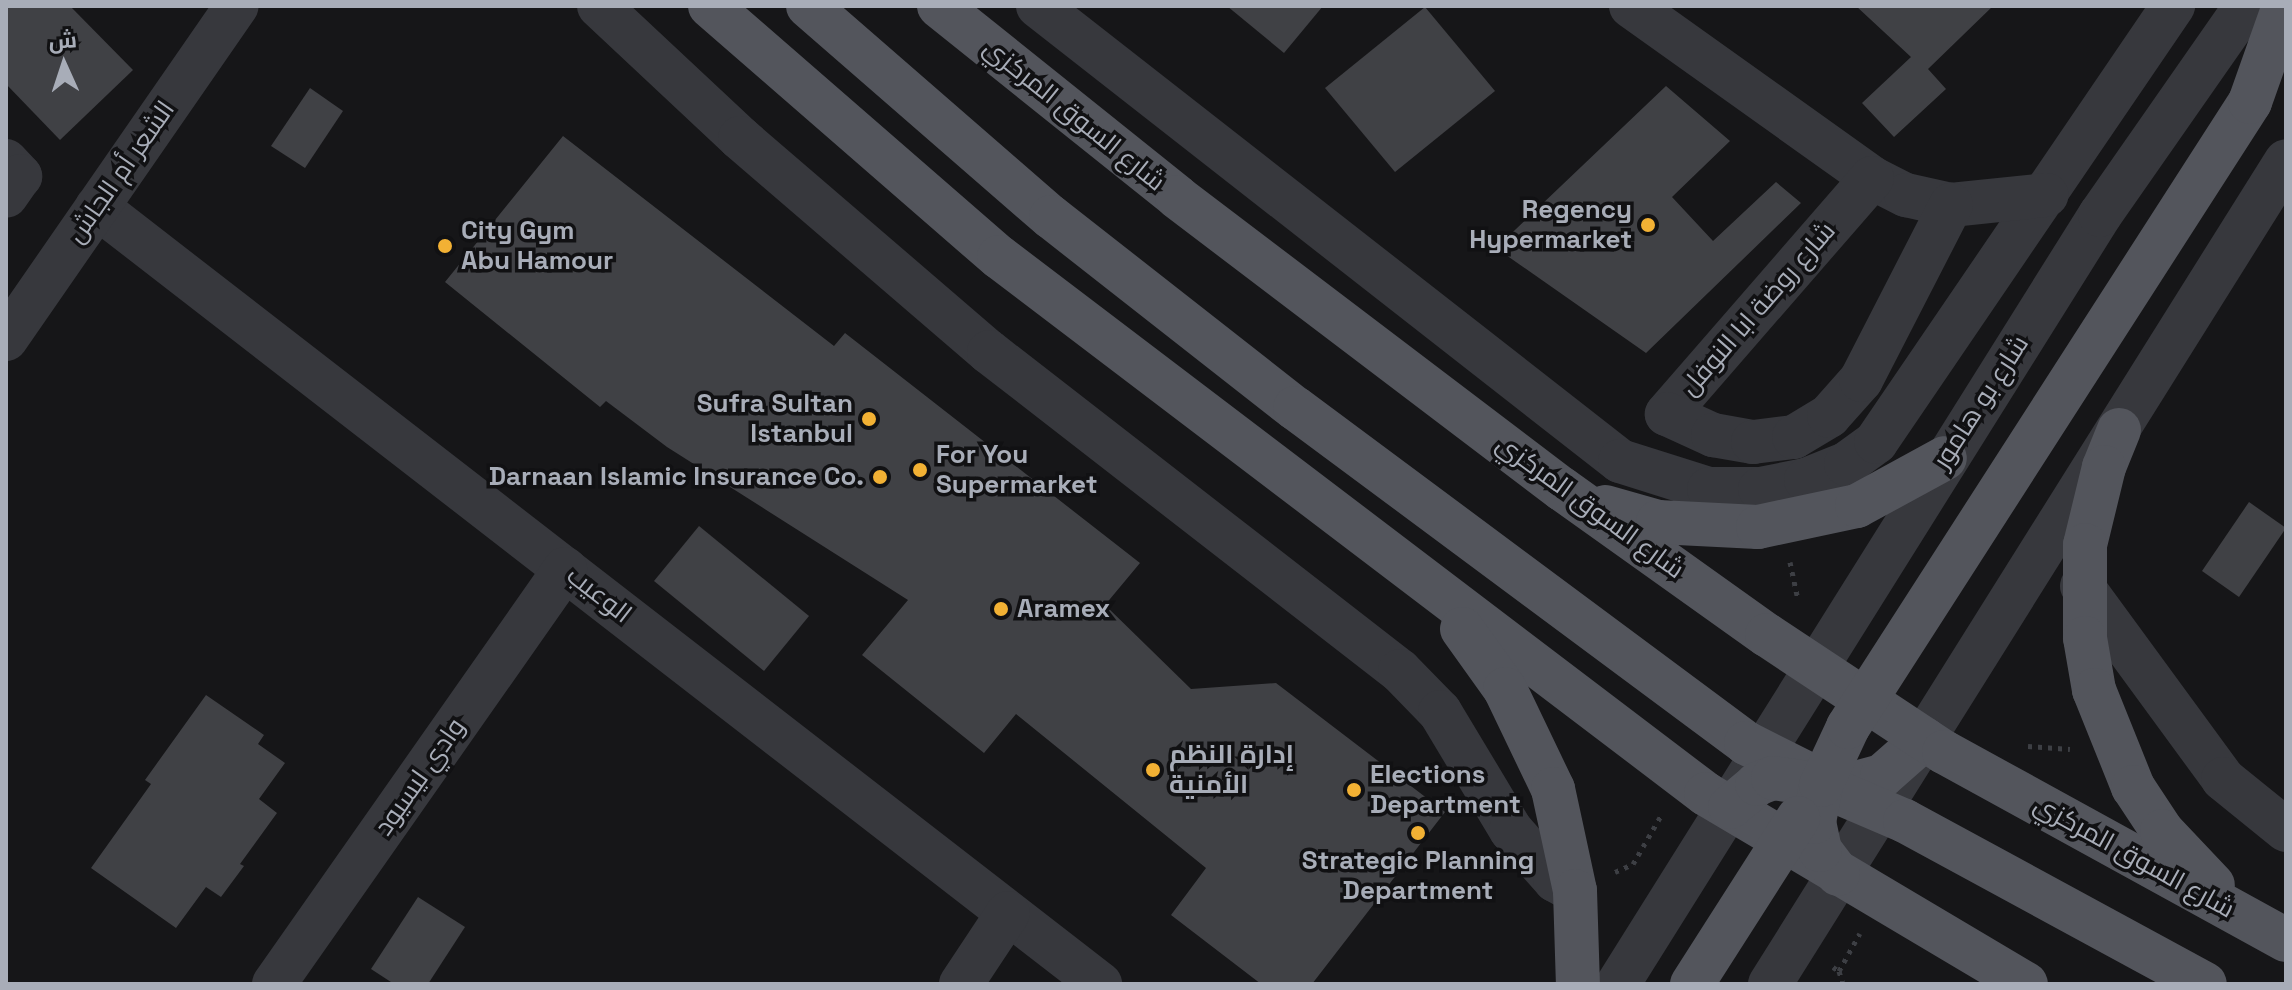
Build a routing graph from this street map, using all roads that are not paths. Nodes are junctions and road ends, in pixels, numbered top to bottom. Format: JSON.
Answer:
{"nodes":[{"id":1,"x":237,"y":6,"type":"edge"},
{"id":2,"x":599,"y":6,"type":"edge"},
{"id":3,"x":710,"y":6,"type":"edge"},
{"id":4,"x":808,"y":6,"type":"edge"},
{"id":5,"x":939,"y":6,"type":"edge"},
{"id":6,"x":1038,"y":6,"type":"edge"},
{"id":7,"x":1631,"y":6,"type":"edge"},
{"id":8,"x":2173,"y":6,"type":"edge"},
{"id":9,"x":2246,"y":6,"type":"edge"},
{"id":10,"x":2284,"y":6,"type":"edge"},
{"id":11,"x":6,"y":161,"type":"edge"},
{"id":12,"x":2286,"y":161,"type":"edge"},
{"id":13,"x":1872,"y":178,"type":"junction"},
{"id":14,"x":2046,"y":195,"type":"junction"},
{"id":15,"x":6,"y":196,"type":"edge"},
{"id":16,"x":1951,"y":205,"type":"junction"},
{"id":17,"x":97,"y":207,"type":"junction"},
{"id":18,"x":1997,"y":267,"type":"junction"},
{"id":19,"x":6,"y":339,"type":"edge"},
{"id":20,"x":2119,"y":430,"type":"junction"},
{"id":21,"x":1945,"y":458,"type":"junction"},
{"id":22,"x":1562,"y":489,"type":"junction"},
{"id":23,"x":565,"y":569,"type":"junction"},
{"id":24,"x":2082,"y":586,"type":"junction"},
{"id":25,"x":1438,"y":594,"type":"junction"},
{"id":26,"x":1815,"y":666,"type":"junction"},
{"id":27,"x":1865,"y":699,"type":"junction"},
{"id":28,"x":1924,"y":739,"type":"junction"},
{"id":29,"x":1764,"y":751,"type":"junction"},
{"id":30,"x":1820,"y":782,"type":"junction"},
{"id":31,"x":1730,"y":807,"type":"junction"},
{"id":32,"x":1879,"y":808,"type":"junction"},
{"id":33,"x":2286,"y":830,"type":"edge"},
{"id":34,"x":1783,"y":840,"type":"junction"},
{"id":35,"x":1839,"y":876,"type":"junction"},
{"id":36,"x":1575,"y":891,"type":"junction"},
{"id":37,"x":1008,"y":913,"type":"junction"},
{"id":38,"x":2273,"y":933,"type":"edge"},
{"id":39,"x":274,"y":984,"type":"edge"},
{"id":40,"x":961,"y":984,"type":"edge"},
{"id":41,"x":1100,"y":984,"type":"edge"},
{"id":42,"x":1578,"y":984,"type":"edge"},
{"id":43,"x":1618,"y":984,"type":"edge"},
{"id":44,"x":1692,"y":984,"type":"edge"},
{"id":45,"x":1770,"y":984,"type":"edge"},
{"id":46,"x":2026,"y":984,"type":"edge"},
{"id":47,"x":2205,"y":984,"type":"edge"}],
"edges":[{"from":1,"to":17,"type":"street","name":"الشعر أم الجاش"},
{"from":2,"to":36,"type":"street"},
{"from":3,"to":25,"type":"main road"},
{"from":4,"to":29,"type":"main road"},
{"from":5,"to":22,"type":"main road","name":"شارع السوق المركزي"},
{"from":6,"to":18,"type":"street","name":"شارع السوق المركزي"},
{"from":7,"to":13,"type":"street"},
{"from":8,"to":14,"type":"street"},
{"from":9,"to":21,"type":"street","name":"شارع بو هامور"},
{"from":10,"to":27,"type":"main road"},
{"from":11,"to":15,"type":"street"},
{"from":12,"to":20,"type":"street"},
{"from":13,"to":16,"type":"street"},
{"from":13,"to":16,"type":"street","name":"شارع روضة ابا النوفل"},
{"from":14,"to":16,"type":"street"},
{"from":14,"to":18,"type":"street"},
{"from":16,"to":18,"type":"street"},
{"from":17,"to":19,"type":"street","name":"الشعر أم الجاش"},
{"from":17,"to":23,"type":"street","name":"الوعيب"},
{"from":20,"to":24,"type":"main road"},
{"from":20,"to":28,"type":"street"},
{"from":21,"to":22,"type":"main road"},
{"from":21,"to":26,"type":"street","name":"شارع بو هامور"},
{"from":22,"to":26,"type":"main road","name":"شارع السوق المركزي"},
{"from":23,"to":37,"type":"street","name":"الوعيب"},
{"from":23,"to":39,"type":"street","name":"وادي ليسيود"},
{"from":24,"to":33,"type":"street"},
{"from":24,"to":38,"type":"main road"},
{"from":25,"to":31,"type":"main road"},
{"from":25,"to":36,"type":"main road"},
{"from":26,"to":27,"type":"main road","name":"شارع السوق المركزي"},
{"from":26,"to":29,"type":"street","name":"شارع بو هامور"},
{"from":26,"to":30,"type":"main road"},
{"from":27,"to":28,"type":"main road","name":"شارع السوق المركزي"},
{"from":27,"to":30,"type":"main road"},
{"from":28,"to":30,"type":"main road"},
{"from":28,"to":32,"type":"street"},
{"from":28,"to":38,"type":"main road","name":"شارع السوق المركزي"},
{"from":29,"to":30,"type":"main road"},
{"from":29,"to":31,"type":"street","name":"شارع بو هامور"},
{"from":30,"to":31,"type":"main road"},
{"from":30,"to":32,"type":"main road"},
{"from":30,"to":34,"type":"main road"},
{"from":30,"to":35,"type":"main road"},
{"from":31,"to":34,"type":"main road"},
{"from":31,"to":43,"type":"street","name":"شارع بو هامور"},
{"from":32,"to":35,"type":"street"},
{"from":32,"to":47,"type":"main road"},
{"from":34,"to":35,"type":"main road"},
{"from":34,"to":44,"type":"main road"},
{"from":35,"to":45,"type":"street"},
{"from":35,"to":46,"type":"main road"},
{"from":36,"to":42,"type":"main road"},
{"from":37,"to":40,"type":"street"},
{"from":37,"to":41,"type":"street","name":"الوعيب"}]}
